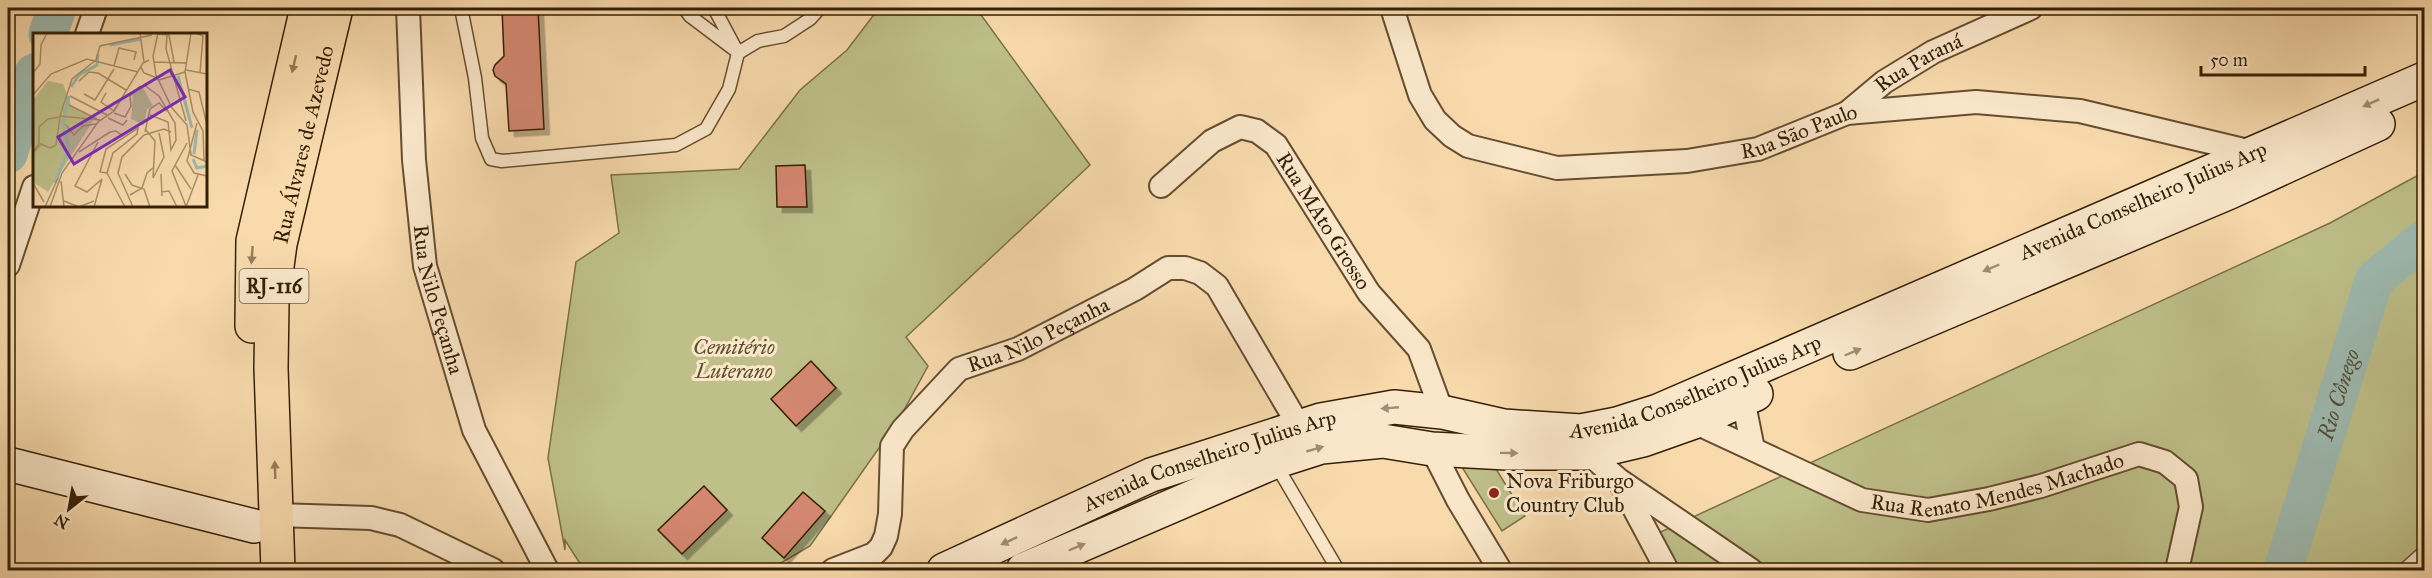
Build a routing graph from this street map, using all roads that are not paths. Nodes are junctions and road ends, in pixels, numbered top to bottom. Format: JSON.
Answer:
{"nodes":[{"id":1,"x":96,"y":8,"type":"edge"},
{"id":2,"x":307,"y":8,"type":"edge"},
{"id":3,"x":336,"y":8,"type":"edge"},
{"id":4,"x":408,"y":8,"type":"edge"},
{"id":5,"x":461,"y":8,"type":"edge"},
{"id":6,"x":684,"y":8,"type":"edge"},
{"id":7,"x":714,"y":8,"type":"edge"},
{"id":8,"x":820,"y":8,"type":"edge"},
{"id":9,"x":1392,"y":8,"type":"edge"},
{"id":10,"x":2031,"y":8,"type":"edge"},
{"id":11,"x":87,"y":33,"type":"edge"},
{"id":12,"x":738,"y":53,"type":"junction"},
{"id":13,"x":2424,"y":79,"type":"edge"},
{"id":14,"x":2424,"y":103,"type":"edge"},
{"id":15,"x":1847,"y":113,"type":"junction"},
{"id":16,"x":2257,"y":153,"type":"junction"},
{"id":17,"x":2287,"y":166,"type":"junction"},
{"id":18,"x":1161,"y":186,"type":"dead end"},
{"id":19,"x":33,"y":190,"type":"edge"},
{"id":20,"x":8,"y":265,"type":"edge"},
{"id":21,"x":1743,"y":399,"type":"junction"},
{"id":22,"x":1442,"y":412,"type":"junction"},
{"id":23,"x":1694,"y":422,"type":"junction"},
{"id":24,"x":1299,"y":426,"type":"junction"},
{"id":25,"x":1753,"y":449,"type":"junction"},
{"id":26,"x":1432,"y":450,"type":"junction"},
{"id":27,"x":1588,"y":453,"type":"junction"},
{"id":28,"x":1274,"y":462,"type":"junction"},
{"id":29,"x":8,"y":464,"type":"edge"},
{"id":30,"x":1619,"y":480,"type":"junction"},
{"id":31,"x":265,"y":520,"type":"junction"},
{"id":32,"x":2424,"y":552,"type":"edge"},
{"id":33,"x":257,"y":570,"type":"edge"},
{"id":34,"x":278,"y":570,"type":"edge"},
{"id":35,"x":493,"y":570,"type":"edge"},
{"id":36,"x":547,"y":570,"type":"edge"},
{"id":37,"x":833,"y":570,"type":"edge"},
{"id":38,"x":944,"y":570,"type":"edge"},
{"id":39,"x":1023,"y":570,"type":"edge"},
{"id":40,"x":1338,"y":570,"type":"edge"},
{"id":41,"x":1500,"y":570,"type":"edge"},
{"id":42,"x":1667,"y":570,"type":"edge"},
{"id":43,"x":1752,"y":570,"type":"edge"},
{"id":44,"x":2177,"y":570,"type":"edge"},
{"id":45,"x":2404,"y":570,"type":"edge"}],
"edges":[{"from":1,"to":11,"type":"street"},
{"from":2,"to":31,"type":"main road","name":"Rua Álvares de Azevedo","number":"RJ-116","one_way":true},
{"from":31,"to":3,"type":"main road","name":"Rua Álvares de Azevedo","number":"RJ-116","one_way":true},
{"from":4,"to":36,"type":"street","name":"Rua Nilo Peçanha"},
{"from":5,"to":12,"type":"lane"},
{"from":6,"to":12,"type":"lane"},
{"from":7,"to":12,"type":"lane"},
{"from":8,"to":12,"type":"lane"},
{"from":9,"to":15,"type":"street","name":"Rua São Paulo"},
{"from":10,"to":15,"type":"street","name":"Rua Paraná"},
{"from":13,"to":16,"type":"main road","name":"Avenida Conselheiro Julius Arp","one_way":true},
{"from":14,"to":17,"type":"main road","name":"Avenida Conselheiro Julius Arp"},
{"from":15,"to":16,"type":"street","name":"Rua São Paulo"},
{"from":16,"to":17,"type":"street","name":"Rua São Paulo"},
{"from":16,"to":22,"type":"main road","name":"Avenida Conselheiro Julius Arp","one_way":true},
{"from":21,"to":17,"type":"main road","name":"Avenida Conselheiro Julius Arp","one_way":true},
{"from":18,"to":22,"type":"street","name":"Rua MAto Grosso"},
{"from":19,"to":20,"type":"street"},
{"from":21,"to":23,"type":"main road","name":"Avenida Conselheiro Julius Arp"},
{"from":21,"to":25,"type":"street"},
{"from":22,"to":24,"type":"main road","name":"Avenida Conselheiro Julius Arp","one_way":true},
{"from":23,"to":25,"type":"street","name":"Rua Renato Mendes Machado"},
{"from":23,"to":27,"type":"main road","name":"Avenida Conselheiro Julius Arp"},
{"from":24,"to":37,"type":"street","name":"Rua Nilo Peçanha"},
{"from":24,"to":38,"type":"main road","name":"Avenida Conselheiro Julius Arp","one_way":true},
{"from":25,"to":44,"type":"street","name":"Rua Renato Mendes Machado"},
{"from":26,"to":27,"type":"main road","name":"Avenida Conselheiro Julius Arp","one_way":true},
{"from":28,"to":26,"type":"main road","name":"Avenida Conselheiro Julius Arp","one_way":true},
{"from":26,"to":41,"type":"street"},
{"from":27,"to":30,"type":"street"},
{"from":39,"to":28,"type":"main road","name":"Avenida Conselheiro Julius Arp","one_way":true},
{"from":28,"to":40,"type":"lane"},
{"from":29,"to":31,"type":"main road"},
{"from":30,"to":42,"type":"street"},
{"from":30,"to":43,"type":"street"},
{"from":31,"to":33,"type":"main road","name":"Rua Álvares de Azevedo","number":"RJ-116"},
{"from":31,"to":34,"type":"main road","name":"Rua Álvares de Azevedo","number":"RJ-116"},
{"from":31,"to":35,"type":"street"},
{"from":32,"to":45,"type":"lane"}]}
